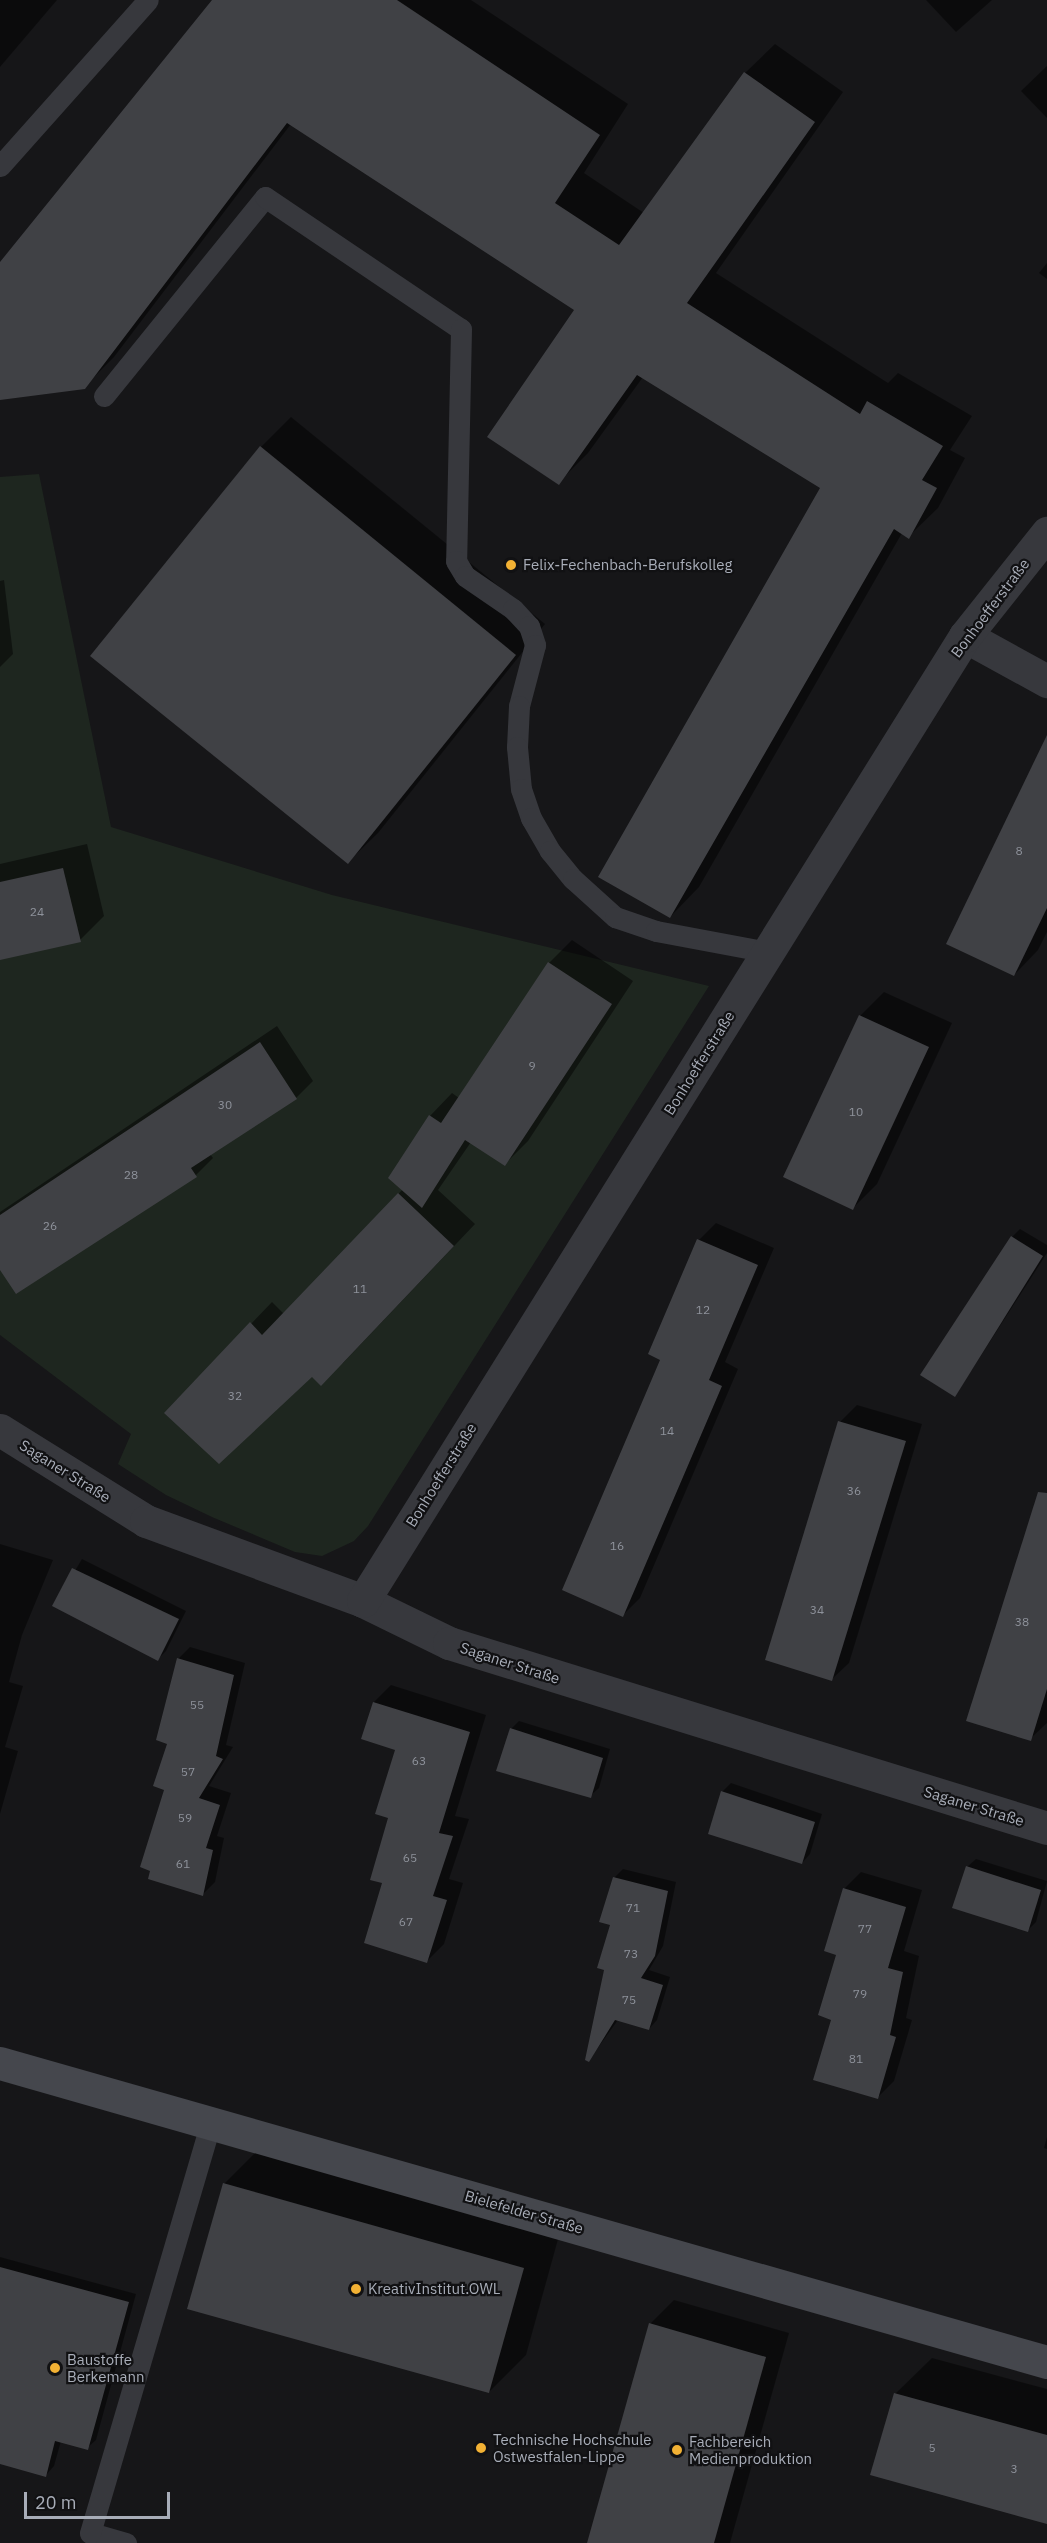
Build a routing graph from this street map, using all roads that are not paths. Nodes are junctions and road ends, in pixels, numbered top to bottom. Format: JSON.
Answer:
{"nodes":[{"id":1,"x":148,"y":0,"type":"edge"},
{"id":2,"x":0,"y":166,"type":"edge"},
{"id":3,"x":104,"y":396,"type":"dead end"},
{"id":4,"x":1047,"y":533,"type":"edge"},
{"id":5,"x":965,"y":636,"type":"junction"},
{"id":6,"x":1047,"y":681,"type":"edge"},
{"id":7,"x":768,"y":952,"type":"junction"},
{"id":8,"x":0,"y":1430,"type":"edge"},
{"id":9,"x":363,"y":1601,"type":"junction"},
{"id":10,"x":1047,"y":1828,"type":"edge"},
{"id":11,"x":0,"y":2063,"type":"edge"},
{"id":12,"x":211,"y":2122,"type":"junction"},
{"id":13,"x":1047,"y":2362,"type":"edge"},
{"id":14,"x":126,"y":2543,"type":"edge"}],
"edges":[{"from":1,"to":2,"type":"lane"},
{"from":3,"to":7,"type":"lane"},
{"from":4,"to":5,"type":"street","name":"Bonhoefferstraße"},
{"from":5,"to":6,"type":"street"},
{"from":5,"to":7,"type":"street","name":"Bonhoefferstraße"},
{"from":7,"to":9,"type":"street","name":"Bonhoefferstraße"},
{"from":8,"to":9,"type":"street","name":"Saganer Straße"},
{"from":9,"to":10,"type":"street","name":"Saganer Straße"},
{"from":11,"to":12,"type":"main road","name":"Bielefelder Straße"},
{"from":12,"to":13,"type":"main road","name":"Bielefelder Straße"},
{"from":12,"to":14,"type":"lane"}]}
